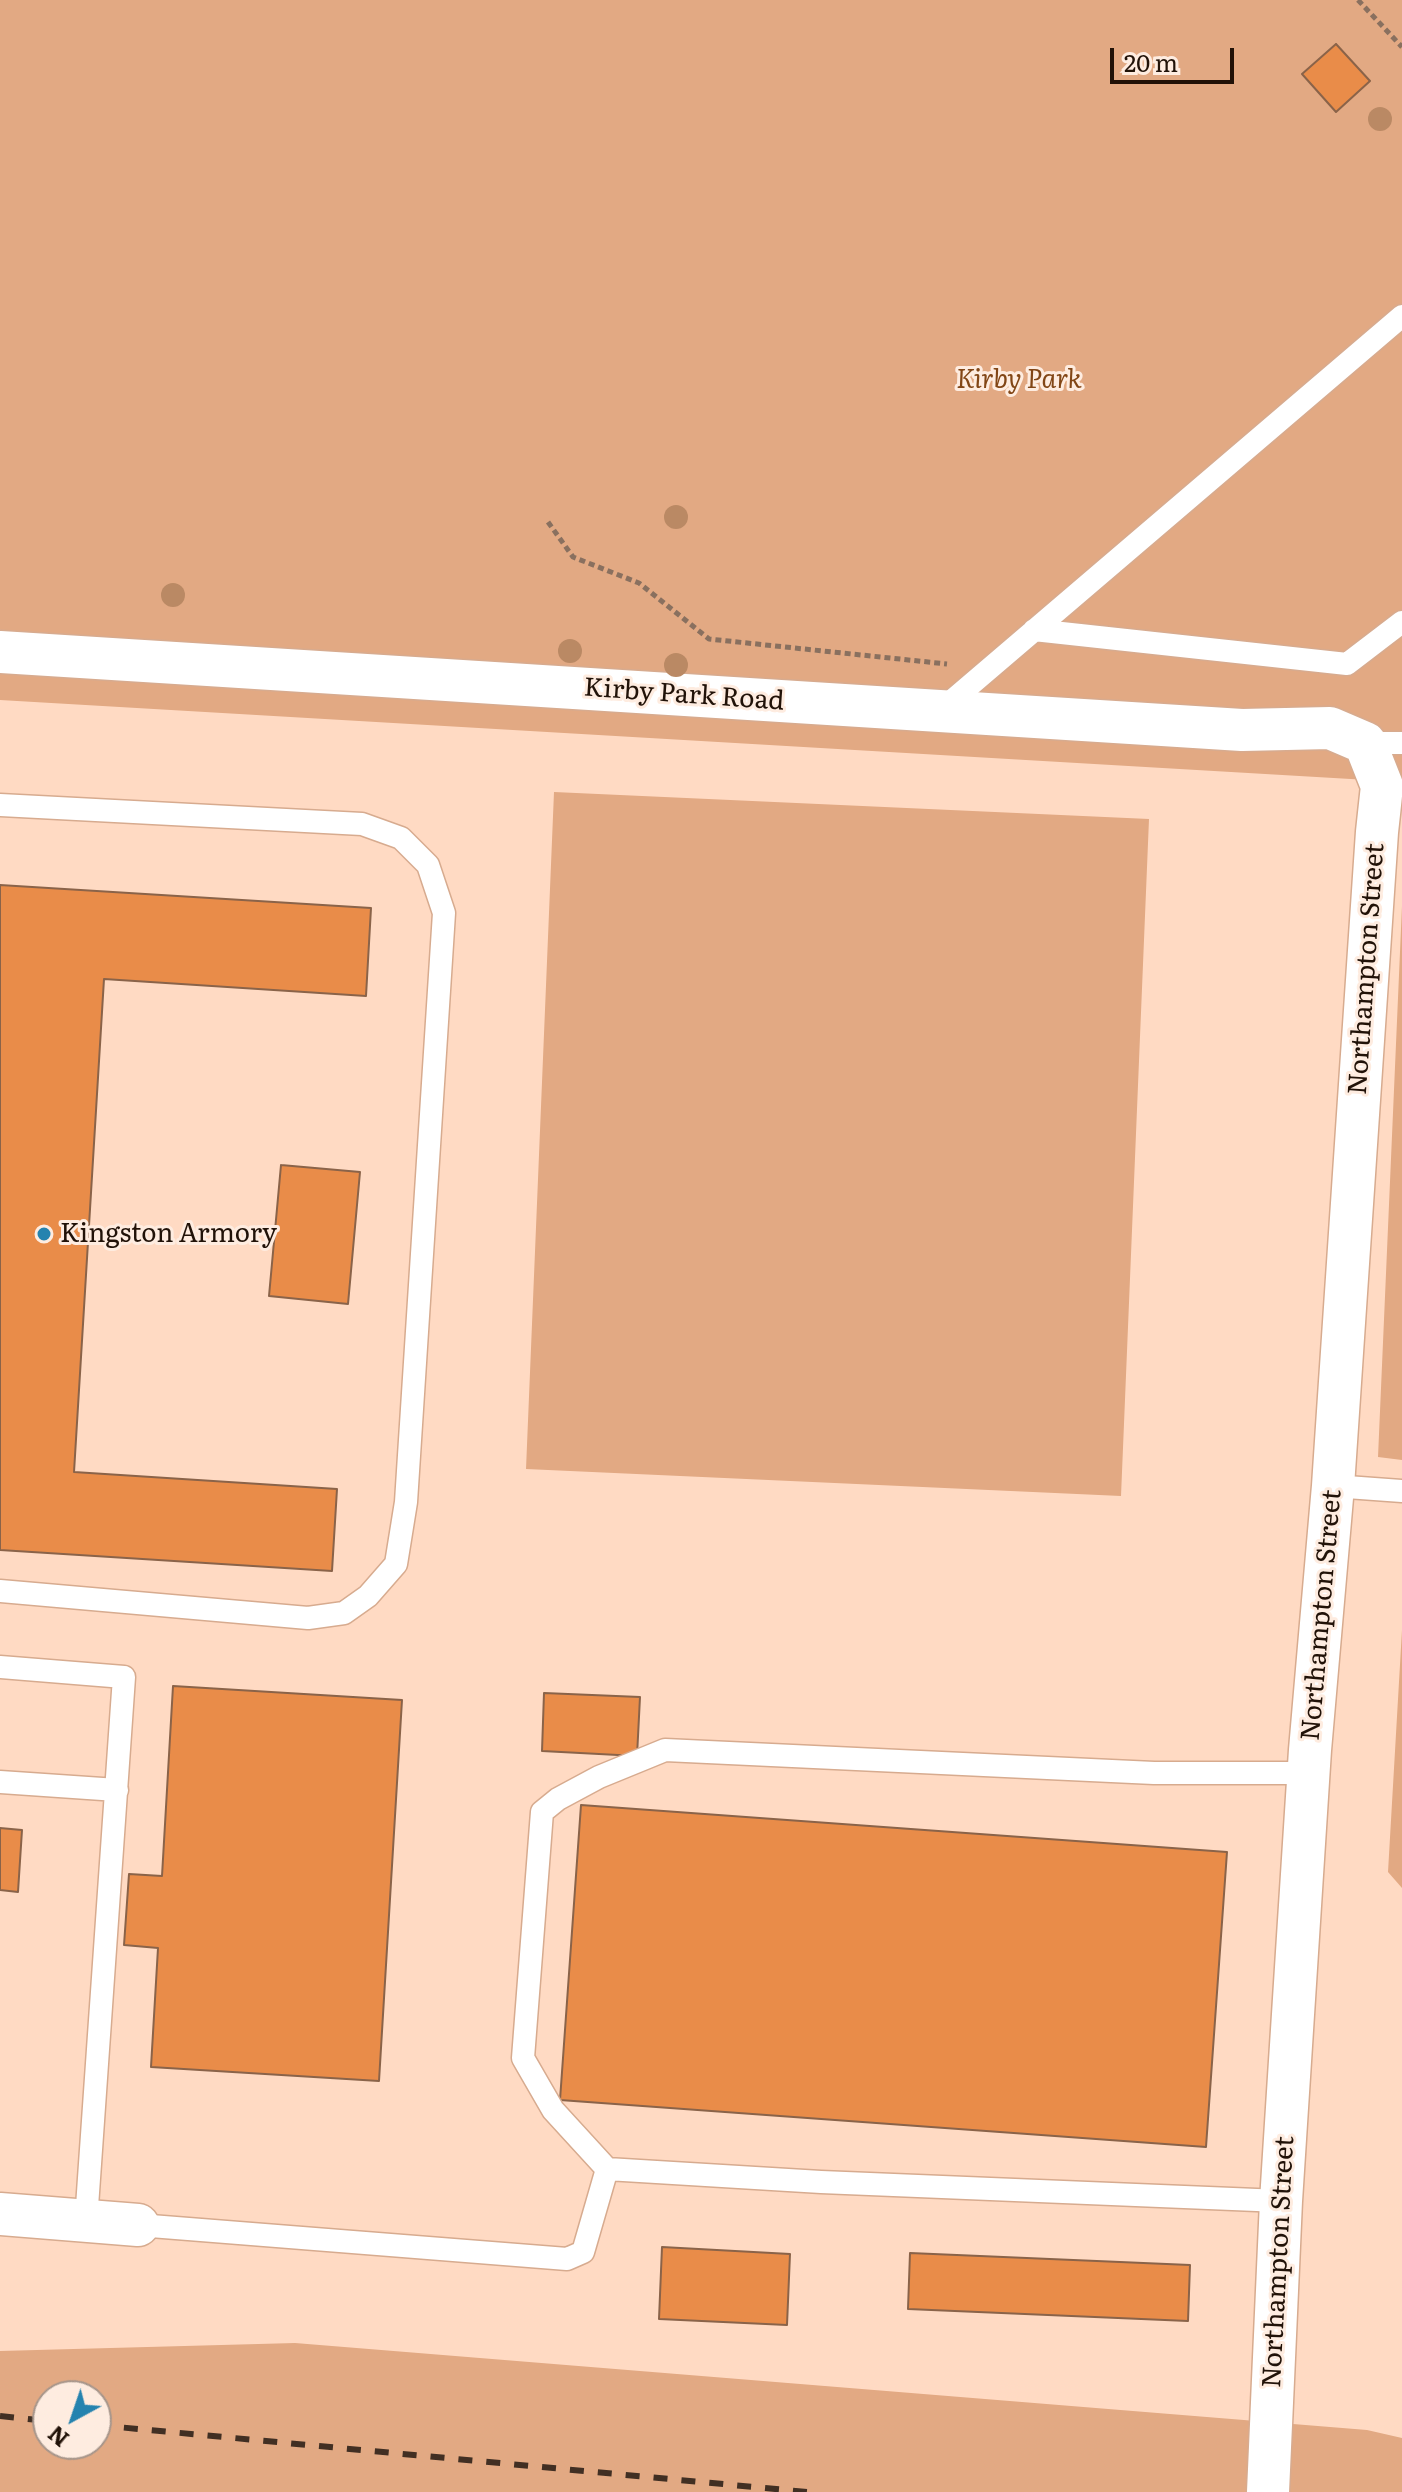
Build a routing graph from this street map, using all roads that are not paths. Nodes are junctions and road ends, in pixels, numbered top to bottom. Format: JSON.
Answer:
{"nodes":[{"id":1,"x":1402,"y":316,"type":"edge"},
{"id":2,"x":1402,"y":622,"type":"edge"},
{"id":3,"x":1034,"y":630,"type":"junction"},
{"id":4,"x":0,"y":652,"type":"edge"},
{"id":5,"x":955,"y":698,"type":"junction"},
{"id":6,"x":1383,"y":743,"type":"edge"},
{"id":7,"x":0,"y":805,"type":"edge"},
{"id":8,"x":1333,"y":1486,"type":"junction"},
{"id":9,"x":1402,"y":1491,"type":"edge"},
{"id":10,"x":0,"y":1591,"type":"edge"},
{"id":11,"x":0,"y":1667,"type":"edge"},
{"id":12,"x":1309,"y":1773,"type":"junction"},
{"id":13,"x":0,"y":1782,"type":"edge"},
{"id":14,"x":117,"y":1790,"type":"junction"},
{"id":15,"x":607,"y":2169,"type":"junction"},
{"id":16,"x":1281,"y":2201,"type":"junction"},
{"id":17,"x":0,"y":2214,"type":"edge"},
{"id":18,"x":86,"y":2221,"type":"junction"},
{"id":19,"x":138,"y":2225,"type":"joint"},
{"id":20,"x":1268,"y":2492,"type":"edge"}],
"edges":[{"from":1,"to":3,"type":"lane"},
{"from":2,"to":3,"type":"lane"},
{"from":3,"to":5,"type":"lane"},
{"from":4,"to":5,"type":"street","name":"Kirby Park Road"},
{"from":5,"to":6,"type":"street","name":"Kirby Park Road"},
{"from":6,"to":8,"type":"street","name":"Northampton Street"},
{"from":7,"to":10,"type":"lane"},
{"from":8,"to":9,"type":"lane"},
{"from":8,"to":12,"type":"street","name":"Northampton Street"},
{"from":11,"to":14,"type":"lane"},
{"from":12,"to":15,"type":"lane"},
{"from":12,"to":16,"type":"street","name":"Northampton Street"},
{"from":13,"to":14,"type":"lane"},
{"from":14,"to":18,"type":"lane"},
{"from":15,"to":16,"type":"lane"},
{"from":15,"to":19,"type":"lane"},
{"from":16,"to":20,"type":"street","name":"Northampton Street"},
{"from":17,"to":18,"type":"street"},
{"from":18,"to":19,"type":"street"}]}
